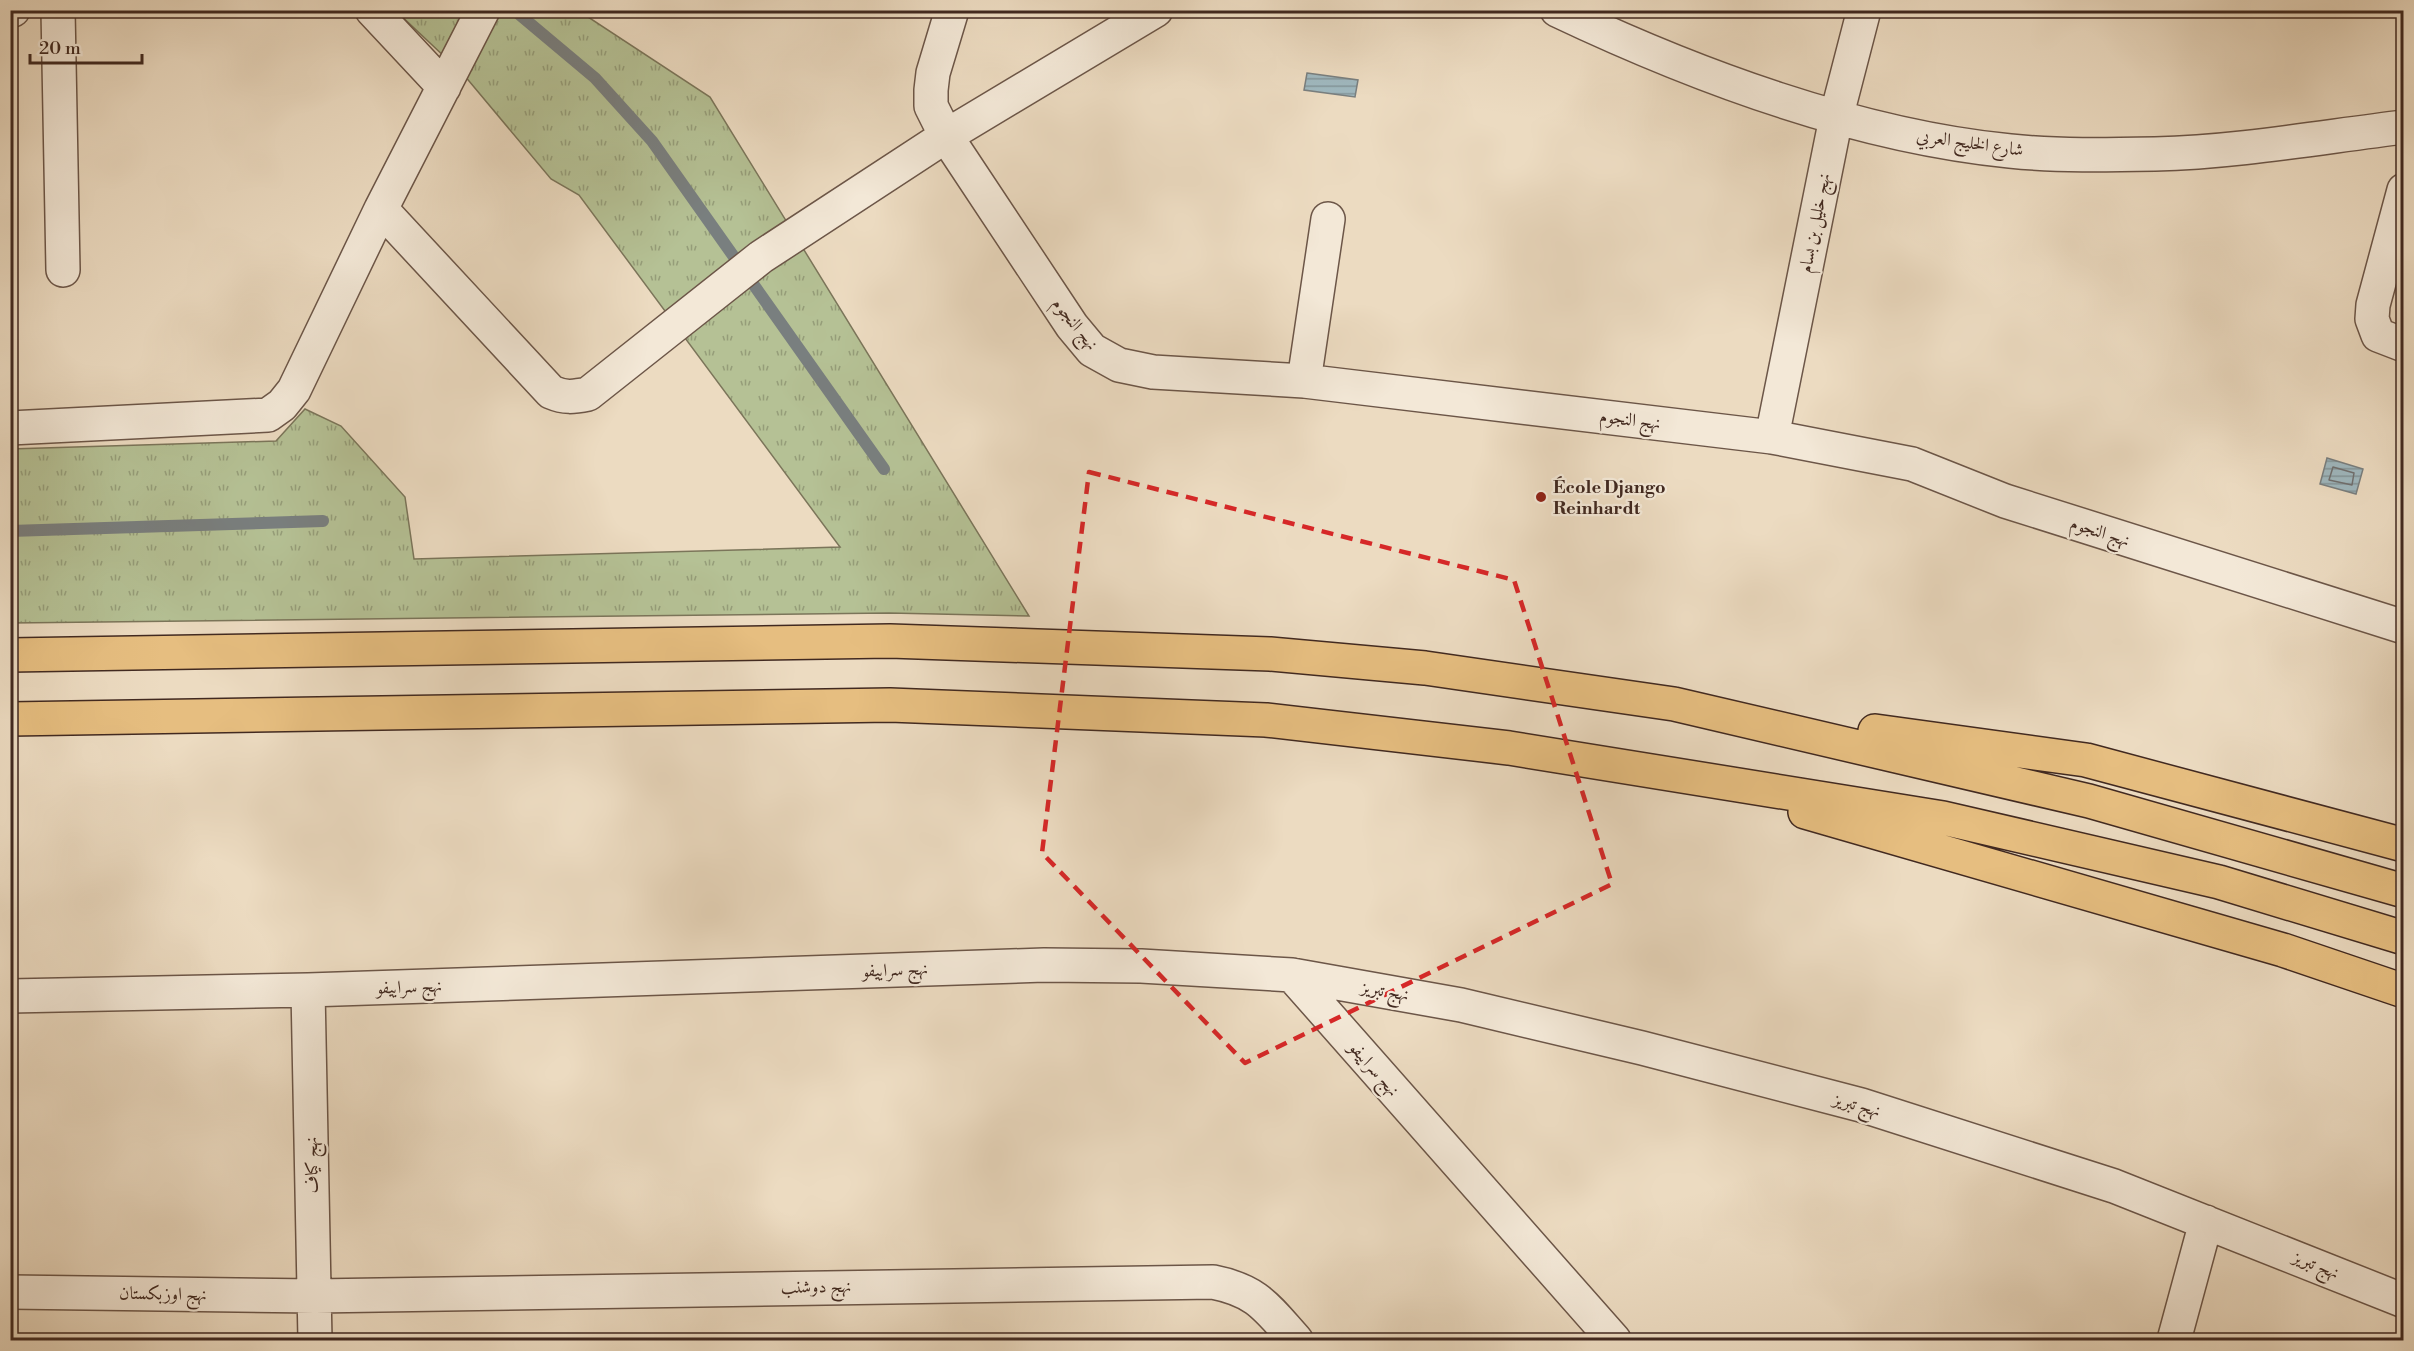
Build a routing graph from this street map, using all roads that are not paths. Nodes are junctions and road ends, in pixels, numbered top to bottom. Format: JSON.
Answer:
{"nodes":[{"id":1,"x":58,"y":10,"type":"edge"},
{"id":2,"x":372,"y":10,"type":"edge"},
{"id":3,"x":483,"y":10,"type":"edge"},
{"id":4,"x":952,"y":10,"type":"edge"},
{"id":5,"x":1156,"y":10,"type":"edge"},
{"id":6,"x":1557,"y":10,"type":"edge"},
{"id":7,"x":1864,"y":10,"type":"edge"},
{"id":8,"x":444,"y":87,"type":"junction"},
{"id":9,"x":1836,"y":118,"type":"junction"},
{"id":10,"x":2403,"y":127,"type":"edge"},
{"id":11,"x":946,"y":136,"type":"junction"},
{"id":12,"x":2403,"y":190,"type":"edge"},
{"id":13,"x":381,"y":209,"type":"junction"},
{"id":14,"x":1328,"y":219,"type":"dead end"},
{"id":15,"x":63,"y":270,"type":"dead end"},
{"id":16,"x":2391,"y":340,"type":"edge"},
{"id":17,"x":1304,"y":381,"type":"junction"},
{"id":18,"x":10,"y":428,"type":"edge"},
{"id":19,"x":1772,"y":437,"type":"junction"},
{"id":20,"x":2403,"y":627,"type":"edge"},
{"id":21,"x":10,"y":655,"type":"edge"},
{"id":22,"x":1674,"y":704,"type":"junction"},
{"id":23,"x":10,"y":719,"type":"edge"},
{"id":24,"x":1671,"y":772,"type":"junction"},
{"id":25,"x":2403,"y":845,"type":"edge"},
{"id":26,"x":2403,"y":891,"type":"edge"},
{"id":27,"x":2403,"y":938,"type":"edge"},
{"id":28,"x":1292,"y":975,"type":"junction"},
{"id":29,"x":308,"y":990,"type":"junction"},
{"id":30,"x":2403,"y":991,"type":"edge"},
{"id":31,"x":10,"y":996,"type":"edge"},
{"id":32,"x":2206,"y":1222,"type":"junction"},
{"id":33,"x":10,"y":1293,"type":"edge"},
{"id":34,"x":315,"y":1296,"type":"junction"},
{"id":35,"x":2403,"y":1301,"type":"edge"},
{"id":36,"x":315,"y":1341,"type":"edge"},
{"id":37,"x":1296,"y":1341,"type":"edge"},
{"id":38,"x":1614,"y":1341,"type":"edge"},
{"id":39,"x":2174,"y":1341,"type":"edge"}],
"edges":[{"from":1,"to":15,"type":"street"},
{"from":2,"to":8,"type":"street"},
{"from":3,"to":8,"type":"street"},
{"from":4,"to":11,"type":"street","name":"نهج النجوم"},
{"from":5,"to":11,"type":"street"},
{"from":6,"to":9,"type":"street","name":"شارع الخليج العربي"},
{"from":7,"to":9,"type":"street","name":"نهج خليل بن بسام"},
{"from":8,"to":13,"type":"street"},
{"from":9,"to":10,"type":"street","name":"شارع الخليج العربي"},
{"from":9,"to":19,"type":"street","name":"نهج خليل بن بسام"},
{"from":11,"to":13,"type":"street"},
{"from":11,"to":17,"type":"street","name":"نهج النجوم"},
{"from":12,"to":16,"type":"street"},
{"from":13,"to":18,"type":"street"},
{"from":14,"to":17,"type":"street"},
{"from":17,"to":19,"type":"street","name":"نهج النجوم"},
{"from":19,"to":20,"type":"street","name":"نهج النجوم"},
{"from":21,"to":22,"type":"highway"},
{"from":22,"to":25,"type":"highway"},
{"from":22,"to":26,"type":"highway"},
{"from":23,"to":24,"type":"highway"},
{"from":24,"to":27,"type":"highway"},
{"from":24,"to":30,"type":"highway"},
{"from":28,"to":29,"type":"street","name":"نهج سراييفو"},
{"from":28,"to":32,"type":"street","name":"نهج تبريز"},
{"from":28,"to":38,"type":"street","name":"نهج سراييفو"},
{"from":29,"to":31,"type":"street","name":"نهج سراييفو"},
{"from":29,"to":34,"type":"street","name":"نهج كياف"},
{"from":32,"to":35,"type":"street","name":"نهج تبريز"},
{"from":32,"to":39,"type":"street"},
{"from":33,"to":34,"type":"street","name":"نهج اوزبكستان"},
{"from":34,"to":36,"type":"street","name":"نهج كياف"},
{"from":34,"to":37,"type":"street","name":"نهج دوشنب"}]}
